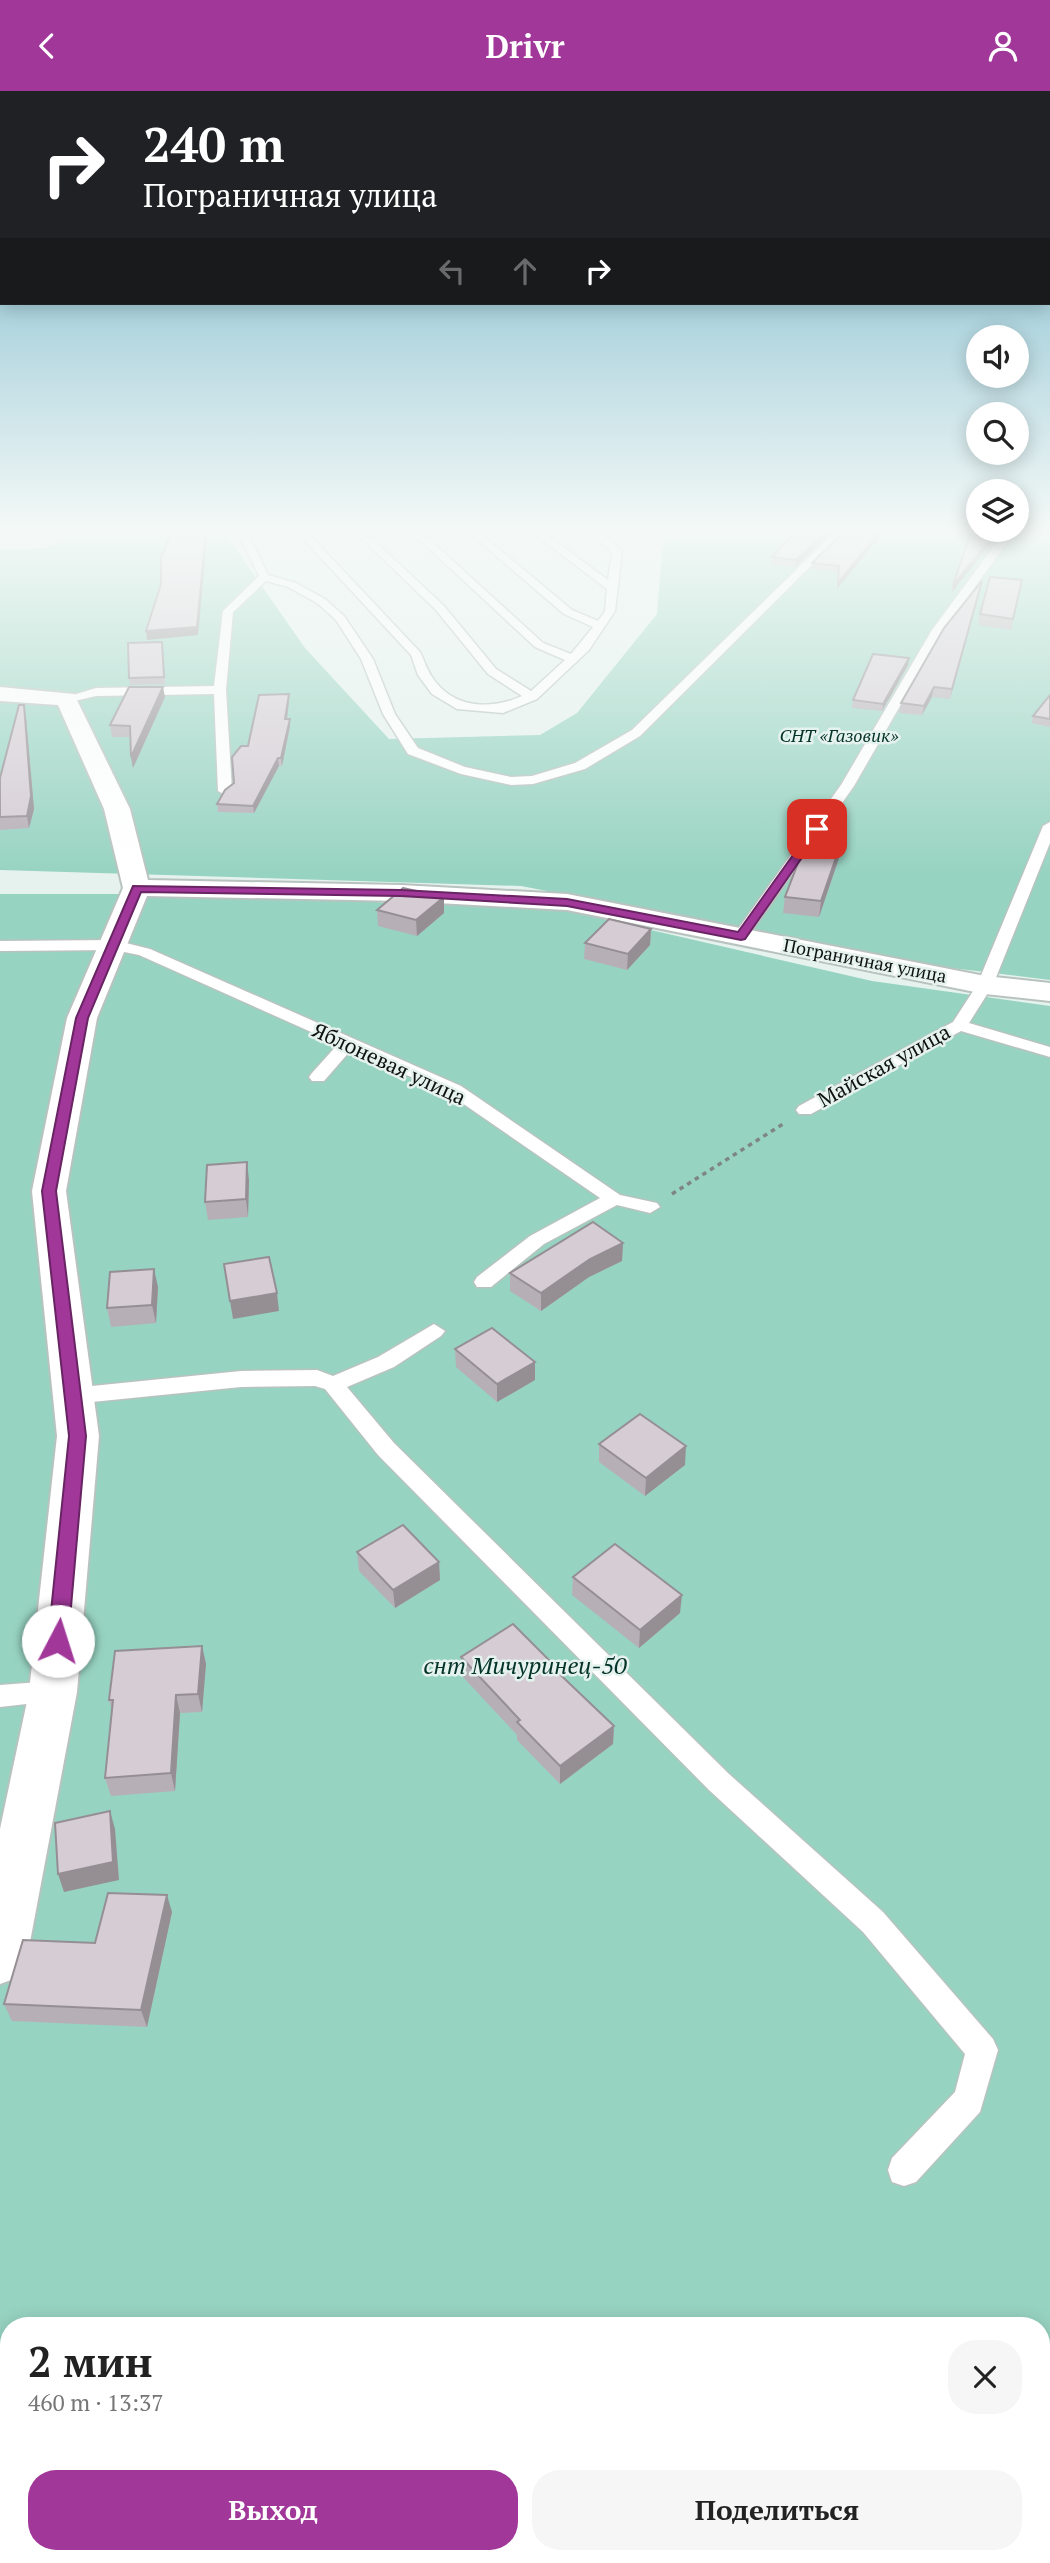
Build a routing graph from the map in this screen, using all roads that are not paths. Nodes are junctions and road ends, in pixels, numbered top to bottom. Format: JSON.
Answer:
{"nodes":[{"id":1,"x":224,"y":644,"type":"edge"},
{"id":2,"x":357,"y":644,"type":"edge"},
{"id":3,"x":407,"y":644,"type":"edge"},
{"id":4,"x":469,"y":644,"type":"edge"},
{"id":5,"x":538,"y":644,"type":"edge"},
{"id":6,"x":585,"y":644,"type":"edge"},
{"id":7,"x":726,"y":644,"type":"edge"},
{"id":8,"x":928,"y":644,"type":"edge"},
{"id":9,"x":573,"y":659,"type":"junction"},
{"id":10,"x":219,"y":689,"type":"junction"},
{"id":11,"x":0,"y":694,"type":"edge"},
{"id":12,"x":533,"y":696,"type":"junction"},
{"id":13,"x":66,"y":699,"type":"junction"},
{"id":14,"x":225,"y":791,"type":"edge"},
{"id":15,"x":1050,"y":826,"type":"edge"},
{"id":16,"x":137,"y":888,"type":"junction"},
{"id":17,"x":741,"y":936,"type":"junction"},
{"id":18,"x":114,"y":944,"type":"junction"},
{"id":19,"x":0,"y":946,"type":"edge"},
{"id":20,"x":985,"y":985,"type":"junction"},
{"id":21,"x":1050,"y":992,"type":"edge"},
{"id":22,"x":959,"y":1025,"type":"junction"},
{"id":23,"x":346,"y":1044,"type":"junction"},
{"id":24,"x":1050,"y":1052,"type":"edge"},
{"id":25,"x":318,"y":1077,"type":"dead end"},
{"id":26,"x":805,"y":1110,"type":"road end"},
{"id":27,"x":614,"y":1199,"type":"junction"},
{"id":28,"x":650,"y":1207,"type":"road end"},
{"id":29,"x":484,"y":1282,"type":"dead end"},
{"id":30,"x":433,"y":1331,"type":"dead end"},
{"id":31,"x":333,"y":1384,"type":"junction"},
{"id":32,"x":72,"y":1396,"type":"junction"},
{"id":33,"x":53,"y":1692,"type":"junction"},
{"id":34,"x":0,"y":1696,"type":"edge"},
{"id":35,"x":0,"y":1958,"type":"edge"},
{"id":36,"x":904,"y":2170,"type":"dead end"}],
"edges":[{"from":1,"to":10,"type":"lane"},
{"from":2,"to":7,"type":"lane"},
{"from":3,"to":12,"type":"lane"},
{"from":4,"to":12,"type":"lane"},
{"from":5,"to":9,"type":"lane"},
{"from":6,"to":9,"type":"lane"},
{"from":8,"to":17,"type":"lane"},
{"from":9,"to":12,"type":"lane"},
{"from":10,"to":13,"type":"lane"},
{"from":10,"to":14,"type":"lane"},
{"from":11,"to":13,"type":"street"},
{"from":13,"to":16,"type":"street"},
{"from":15,"to":20,"type":"lane","name":"Майская улица"},
{"from":16,"to":17,"type":"street","name":"Пограничная улица"},
{"from":16,"to":18,"type":"street"},
{"from":17,"to":20,"type":"street","name":"Пограничная улица"},
{"from":18,"to":19,"type":"lane","name":"Яблоневая улица"},
{"from":18,"to":23,"type":"lane","name":"Яблоневая улица"},
{"from":18,"to":32,"type":"street"},
{"from":20,"to":21,"type":"street","name":"Пограничная улица"},
{"from":20,"to":22,"type":"lane","name":"Майская улица"},
{"from":22,"to":24,"type":"lane"},
{"from":22,"to":26,"type":"lane","name":"Майская улица"},
{"from":23,"to":25,"type":"lane"},
{"from":23,"to":27,"type":"lane","name":"Яблоневая улица"},
{"from":27,"to":28,"type":"lane","name":"Яблоневая улица"},
{"from":27,"to":29,"type":"lane"},
{"from":30,"to":31,"type":"lane"},
{"from":31,"to":32,"type":"lane"},
{"from":31,"to":36,"type":"lane"},
{"from":32,"to":33,"type":"street"},
{"from":33,"to":34,"type":"lane"},
{"from":33,"to":35,"type":"street"}]}
